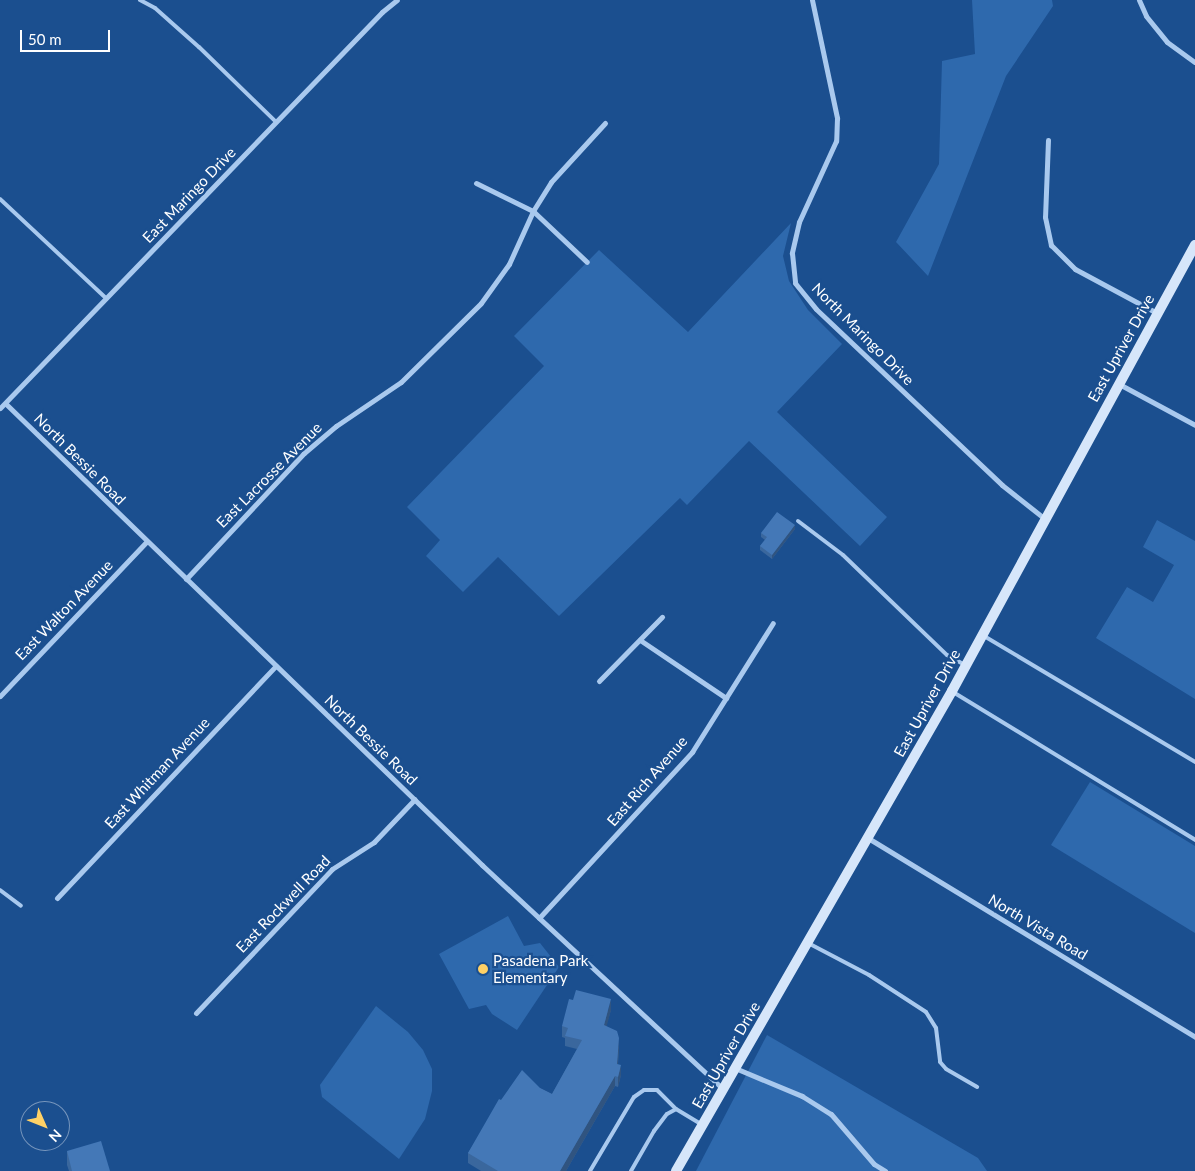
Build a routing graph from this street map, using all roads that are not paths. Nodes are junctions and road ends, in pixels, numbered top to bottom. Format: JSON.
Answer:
{"nodes":[{"id":1,"x":140,"y":0,"type":"edge"},
{"id":2,"x":397,"y":0,"type":"edge"},
{"id":3,"x":812,"y":0,"type":"edge"},
{"id":4,"x":1139,"y":0,"type":"edge"},
{"id":5,"x":1195,"y":62,"type":"edge"},
{"id":6,"x":276,"y":122,"type":"junction"},
{"id":7,"x":605,"y":123,"type":"dead end"},
{"id":8,"x":1048,"y":140,"type":"dead end"},
{"id":9,"x":476,"y":183,"type":"dead end"},
{"id":10,"x":0,"y":199,"type":"edge"},
{"id":11,"x":533,"y":211,"type":"junction"},
{"id":12,"x":1195,"y":245,"type":"edge"},
{"id":13,"x":587,"y":262,"type":"dead end"},
{"id":14,"x":107,"y":299,"type":"junction"},
{"id":15,"x":1157,"y":313,"type":"junction"},
{"id":16,"x":1118,"y":384,"type":"junction"},
{"id":17,"x":2,"y":407,"type":"edge"},
{"id":18,"x":1195,"y":425,"type":"edge"},
{"id":19,"x":1045,"y":519,"type":"junction"},
{"id":20,"x":798,"y":520,"type":"dead end"},
{"id":21,"x":146,"y":542,"type":"junction"},
{"id":22,"x":186,"y":579,"type":"junction"},
{"id":23,"x":662,"y":617,"type":"dead end"},
{"id":24,"x":773,"y":623,"type":"dead end"},
{"id":25,"x":982,"y":635,"type":"junction"},
{"id":26,"x":640,"y":640,"type":"junction"},
{"id":27,"x":966,"y":665,"type":"junction"},
{"id":28,"x":276,"y":666,"type":"junction"},
{"id":29,"x":599,"y":681,"type":"dead end"},
{"id":30,"x":952,"y":691,"type":"junction"},
{"id":31,"x":0,"y":696,"type":"edge"},
{"id":32,"x":726,"y":698,"type":"junction"},
{"id":33,"x":1195,"y":762,"type":"edge"},
{"id":34,"x":415,"y":799,"type":"junction"},
{"id":35,"x":868,"y":838,"type":"junction"},
{"id":36,"x":1195,"y":840,"type":"edge"},
{"id":37,"x":0,"y":890,"type":"edge"},
{"id":38,"x":57,"y":898,"type":"dead end"},
{"id":39,"x":21,"y":906,"type":"dead end"},
{"id":40,"x":539,"y":918,"type":"junction"},
{"id":41,"x":808,"y":943,"type":"junction"},
{"id":42,"x":196,"y":1013,"type":"dead end"},
{"id":43,"x":1195,"y":1037,"type":"edge"},
{"id":44,"x":735,"y":1068,"type":"junction"},
{"id":45,"x":977,"y":1088,"type":"dead end"},
{"id":46,"x":723,"y":1089,"type":"junction"},
{"id":47,"x":676,"y":1109,"type":"junction"},
{"id":48,"x":702,"y":1126,"type":"junction"},
{"id":49,"x":590,"y":1171,"type":"edge"},
{"id":50,"x":631,"y":1171,"type":"edge"},
{"id":51,"x":676,"y":1171,"type":"edge"},
{"id":52,"x":885,"y":1171,"type":"edge"}],
"edges":[{"from":1,"to":6,"type":"lane"},
{"from":2,"to":6,"type":"street","name":"East Maringo Drive"},
{"from":3,"to":19,"type":"street","name":"North Maringo Drive"},
{"from":4,"to":5,"type":"street"},
{"from":6,"to":14,"type":"street","name":"East Maringo Drive"},
{"from":7,"to":11,"type":"street","name":"East Lacrosse Avenue"},
{"from":8,"to":15,"type":"street"},
{"from":9,"to":11,"type":"street"},
{"from":10,"to":14,"type":"lane"},
{"from":11,"to":13,"type":"street"},
{"from":11,"to":22,"type":"street","name":"East Lacrosse Avenue"},
{"from":12,"to":15,"type":"main road","name":"East Upriver Drive"},
{"from":14,"to":17,"type":"street","name":"East Maringo Drive"},
{"from":15,"to":16,"type":"main road","name":"East Upriver Drive"},
{"from":16,"to":18,"type":"street"},
{"from":16,"to":19,"type":"main road","name":"East Upriver Drive"},
{"from":17,"to":21,"type":"street","name":"North Bessie Road"},
{"from":19,"to":25,"type":"main road","name":"East Upriver Drive"},
{"from":20,"to":27,"type":"lane"},
{"from":21,"to":22,"type":"street","name":"North Bessie Road"},
{"from":21,"to":31,"type":"street","name":"East Walton Avenue"},
{"from":22,"to":28,"type":"street","name":"North Bessie Road"},
{"from":23,"to":26,"type":"street"},
{"from":24,"to":32,"type":"street","name":"East Rich Avenue"},
{"from":25,"to":27,"type":"main road","name":"East Upriver Drive"},
{"from":25,"to":33,"type":"lane"},
{"from":26,"to":29,"type":"street"},
{"from":26,"to":32,"type":"street"},
{"from":27,"to":30,"type":"main road","name":"East Upriver Drive"},
{"from":28,"to":34,"type":"street","name":"North Bessie Road"},
{"from":28,"to":38,"type":"street","name":"East Whitman Avenue"},
{"from":30,"to":35,"type":"main road","name":"East Upriver Drive"},
{"from":30,"to":36,"type":"lane"},
{"from":32,"to":40,"type":"street","name":"East Rich Avenue"},
{"from":34,"to":40,"type":"street","name":"North Bessie Road"},
{"from":34,"to":42,"type":"street","name":"East Rockwell Road"},
{"from":35,"to":41,"type":"main road","name":"East Upriver Drive"},
{"from":35,"to":43,"type":"street","name":"North Vista Road"},
{"from":37,"to":39,"type":"lane"},
{"from":40,"to":46,"type":"street","name":"North Bessie Road"},
{"from":41,"to":44,"type":"main road","name":"East Upriver Drive"},
{"from":41,"to":45,"type":"lane"},
{"from":44,"to":46,"type":"main road","name":"East Upriver Drive"},
{"from":44,"to":52,"type":"street"},
{"from":46,"to":48,"type":"main road","name":"East Upriver Drive"},
{"from":47,"to":48,"type":"lane"},
{"from":47,"to":49,"type":"lane"},
{"from":47,"to":50,"type":"lane"},
{"from":48,"to":51,"type":"main road","name":"East Upriver Drive"}]}
